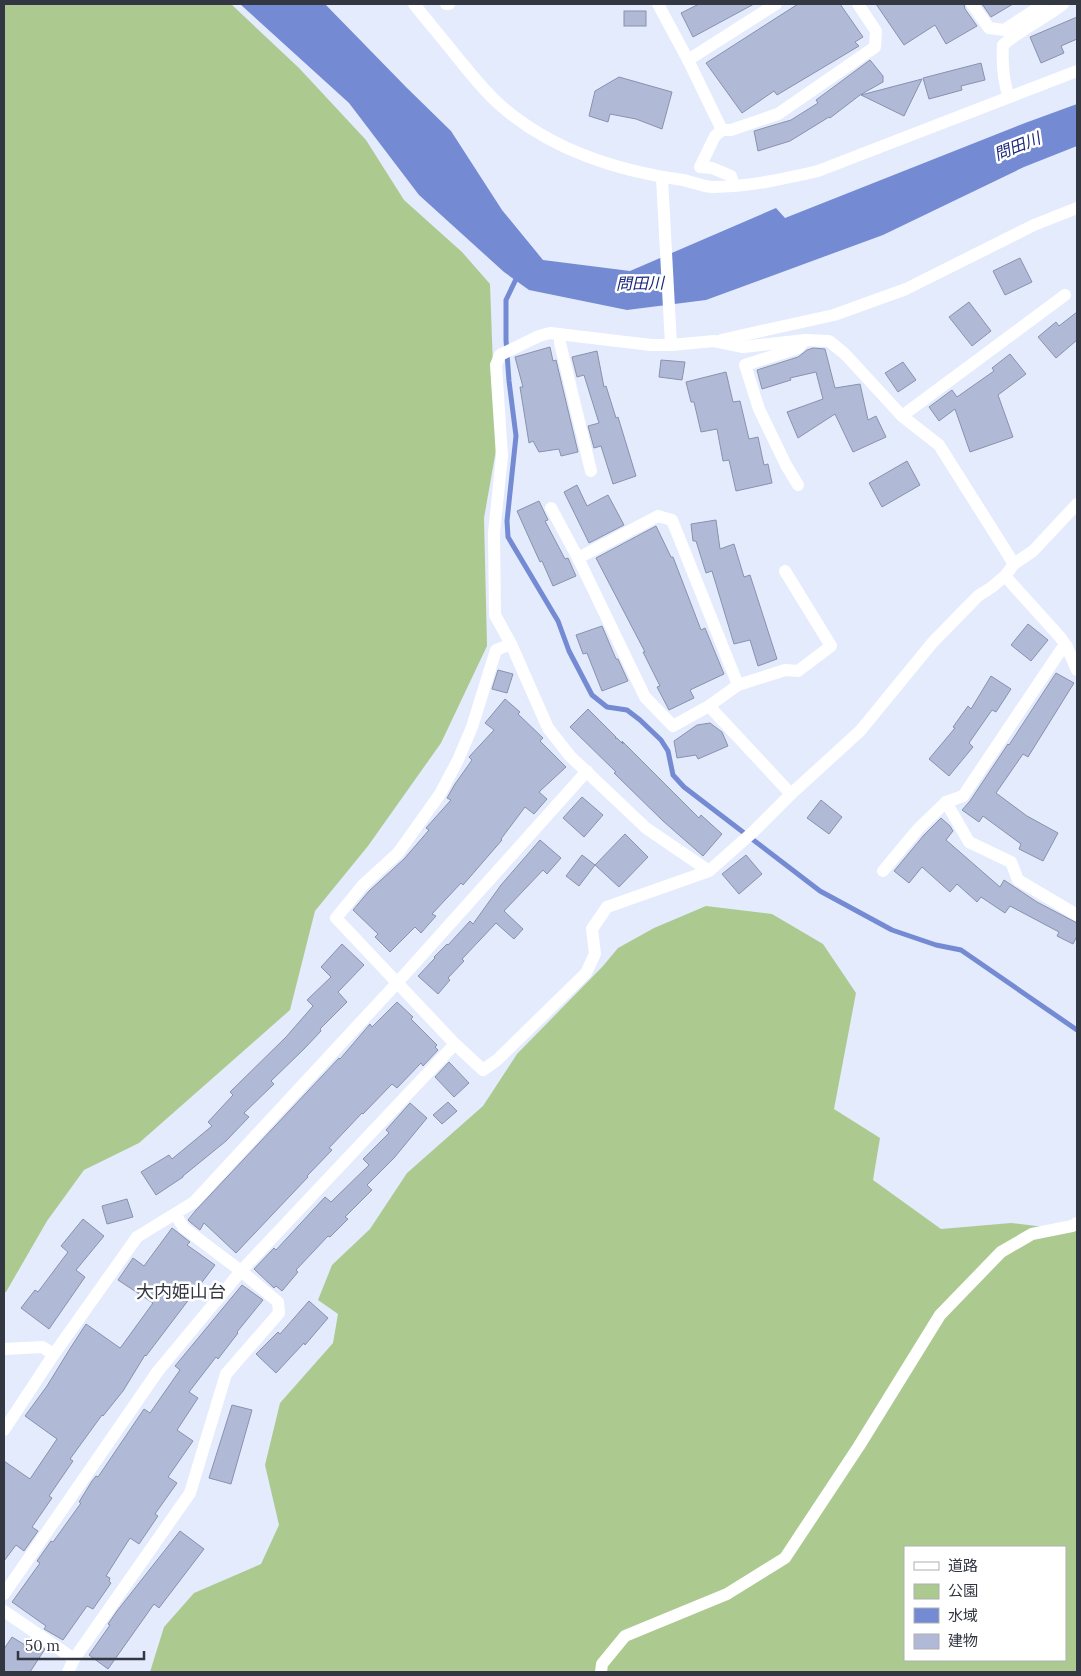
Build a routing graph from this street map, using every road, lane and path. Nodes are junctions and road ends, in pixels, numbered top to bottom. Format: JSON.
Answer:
{"nodes":[{"id":1,"x":414,"y":4,"type":"edge"},
{"id":2,"x":658,"y":4,"type":"edge"},
{"id":3,"x":776,"y":4,"type":"edge"},
{"id":4,"x":858,"y":4,"type":"edge"},
{"id":5,"x":972,"y":4,"type":"edge"},
{"id":6,"x":1044,"y":4,"type":"edge"},
{"id":7,"x":1063,"y":4,"type":"edge"},
{"id":8,"x":688,"y":60,"type":"junction"},
{"id":9,"x":1077,"y":71,"type":"edge"},
{"id":10,"x":1009,"y":97,"type":"junction"},
{"id":11,"x":722,"y":130,"type":"junction"},
{"id":12,"x":662,"y":184,"type":"junction"},
{"id":13,"x":734,"y":186,"type":"junction"},
{"id":14,"x":1077,"y":208,"type":"edge"},
{"id":15,"x":1065,"y":296,"type":"dead end"},
{"id":16,"x":560,"y":334,"type":"junction"},
{"id":17,"x":671,"y":340,"type":"junction"},
{"id":18,"x":804,"y":340,"type":"junction"},
{"id":19,"x":714,"y":341,"type":"junction"},
{"id":20,"x":902,"y":416,"type":"junction"},
{"id":21,"x":591,"y":472,"type":"dead end"},
{"id":22,"x":798,"y":486,"type":"dead end"},
{"id":23,"x":1077,"y":504,"type":"edge"},
{"id":24,"x":551,"y":508,"type":"dead end"},
{"id":25,"x":578,"y":558,"type":"junction"},
{"id":26,"x":1014,"y":564,"type":"junction"},
{"id":27,"x":785,"y":571,"type":"dead end"},
{"id":28,"x":1004,"y":576,"type":"junction"},
{"id":29,"x":511,"y":644,"type":"junction"},
{"id":30,"x":1067,"y":647,"type":"junction"},
{"id":31,"x":1077,"y":670,"type":"edge"},
{"id":32,"x":738,"y":685,"type":"junction"},
{"id":33,"x":709,"y":706,"type":"junction"},
{"id":34,"x":587,"y":771,"type":"junction"},
{"id":35,"x":792,"y":794,"type":"junction"},
{"id":36,"x":946,"y":802,"type":"junction"},
{"id":37,"x":883,"y":870,"type":"dead end"},
{"id":38,"x":709,"y":871,"type":"junction"},
{"id":39,"x":1077,"y":915,"type":"edge"},
{"id":40,"x":397,"y":983,"type":"junction"},
{"id":41,"x":455,"y":1044,"type":"junction"},
{"id":42,"x":175,"y":1214,"type":"junction"},
{"id":43,"x":1077,"y":1223,"type":"edge"},
{"id":44,"x":241,"y":1271,"type":"junction"},
{"id":45,"x":4,"y":1349,"type":"edge"},
{"id":46,"x":54,"y":1354,"type":"junction"},
{"id":47,"x":4,"y":1430,"type":"edge"},
{"id":48,"x":4,"y":1594,"type":"edge"},
{"id":49,"x":4,"y":1610,"type":"edge"},
{"id":50,"x":74,"y":1659,"type":"junction"},
{"id":51,"x":68,"y":1672,"type":"edge"},
{"id":52,"x":601,"y":1672,"type":"edge"}],
"edges":[{"from":1,"to":12,"type":"street"},
{"from":2,"to":8,"type":"street"},
{"from":3,"to":8,"type":"street"},
{"from":4,"to":11,"type":"street"},
{"from":5,"to":6,"type":"street"},
{"from":7,"to":10,"type":"street"},
{"from":8,"to":11,"type":"street"},
{"from":9,"to":10,"type":"street"},
{"from":10,"to":13,"type":"street"},
{"from":11,"to":13,"type":"street"},
{"from":12,"to":13,"type":"street"},
{"from":12,"to":17,"type":"street"},
{"from":14,"to":19,"type":"street"},
{"from":15,"to":20,"type":"street"},
{"from":16,"to":17,"type":"street"},
{"from":16,"to":21,"type":"street"},
{"from":16,"to":29,"type":"street"},
{"from":17,"to":19,"type":"street"},
{"from":18,"to":19,"type":"street"},
{"from":18,"to":20,"type":"street"},
{"from":18,"to":22,"type":"street"},
{"from":20,"to":26,"type":"street"},
{"from":23,"to":26,"type":"street"},
{"from":24,"to":25,"type":"street"},
{"from":25,"to":32,"type":"street"},
{"from":25,"to":33,"type":"street"},
{"from":26,"to":28,"type":"street"},
{"from":27,"to":32,"type":"street"},
{"from":28,"to":30,"type":"street"},
{"from":28,"to":35,"type":"street"},
{"from":29,"to":34,"type":"street"},
{"from":29,"to":40,"type":"street"},
{"from":30,"to":31,"type":"street"},
{"from":30,"to":36,"type":"street"},
{"from":32,"to":33,"type":"street"},
{"from":33,"to":35,"type":"street"},
{"from":34,"to":38,"type":"street"},
{"from":34,"to":40,"type":"street"},
{"from":35,"to":38,"type":"street"},
{"from":36,"to":37,"type":"street"},
{"from":36,"to":39,"type":"street"},
{"from":38,"to":41,"type":"street"},
{"from":40,"to":41,"type":"street"},
{"from":40,"to":42,"type":"street"},
{"from":41,"to":44,"type":"street"},
{"from":42,"to":44,"type":"street"},
{"from":42,"to":46,"type":"street"},
{"from":43,"to":52,"type":"street"},
{"from":44,"to":48,"type":"street"},
{"from":44,"to":50,"type":"street"},
{"from":45,"to":46,"type":"street"},
{"from":46,"to":47,"type":"street"},
{"from":49,"to":50,"type":"street"},
{"from":50,"to":51,"type":"street"}]}
